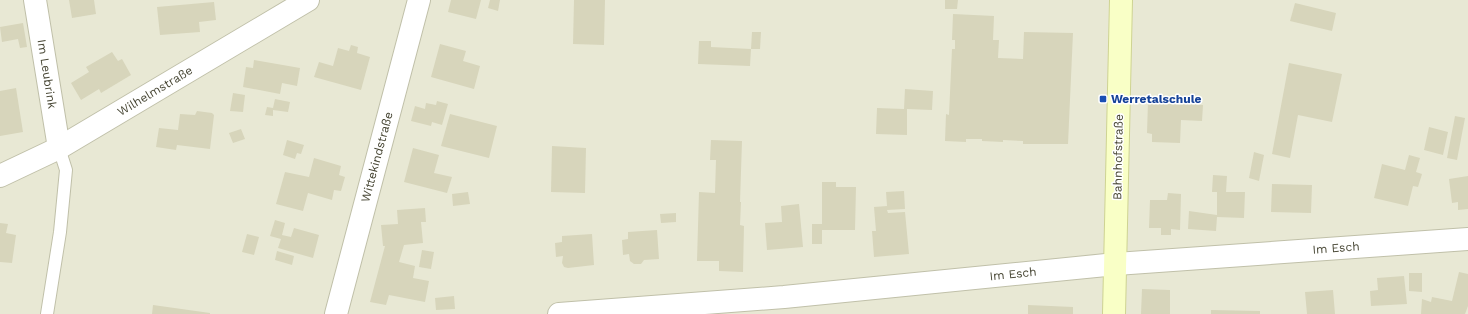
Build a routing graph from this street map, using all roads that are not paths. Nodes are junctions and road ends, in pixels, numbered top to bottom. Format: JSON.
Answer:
{"nodes":[{"id":1,"x":35,"y":0,"type":"edge"},
{"id":2,"x":308,"y":0,"type":"edge"},
{"id":3,"x":419,"y":0,"type":"edge"},
{"id":4,"x":1121,"y":0,"type":"edge"},
{"id":5,"x":59,"y":148,"type":"junction"},
{"id":6,"x":0,"y":176,"type":"edge"},
{"id":7,"x":1468,"y":239,"type":"edge"},
{"id":8,"x":1116,"y":264,"type":"junction"},
{"id":9,"x":783,"y":305,"type":"edge"},
{"id":10,"x":47,"y":314,"type":"edge"},
{"id":11,"x":336,"y":314,"type":"edge"},
{"id":12,"x":566,"y":314,"type":"edge"},
{"id":13,"x":1114,"y":314,"type":"edge"}],
"edges":[{"from":1,"to":5,"type":"street","name":"Im Leubrink"},
{"from":2,"to":5,"type":"street","name":"Wilhelmstraße"},
{"from":3,"to":11,"type":"street","name":"Wittekindstraße"},
{"from":4,"to":8,"type":"street","name":"Bahnhofstraße"},
{"from":5,"to":6,"type":"street","name":"Wilhelmstraße"},
{"from":5,"to":10,"type":"lane"},
{"from":7,"to":8,"type":"street","name":"Im Esch"},
{"from":8,"to":9,"type":"street","name":"Im Esch"},
{"from":8,"to":13,"type":"street","name":"Bahnhofstraße"},
{"from":9,"to":12,"type":"street","name":"Im Esch"}]}
